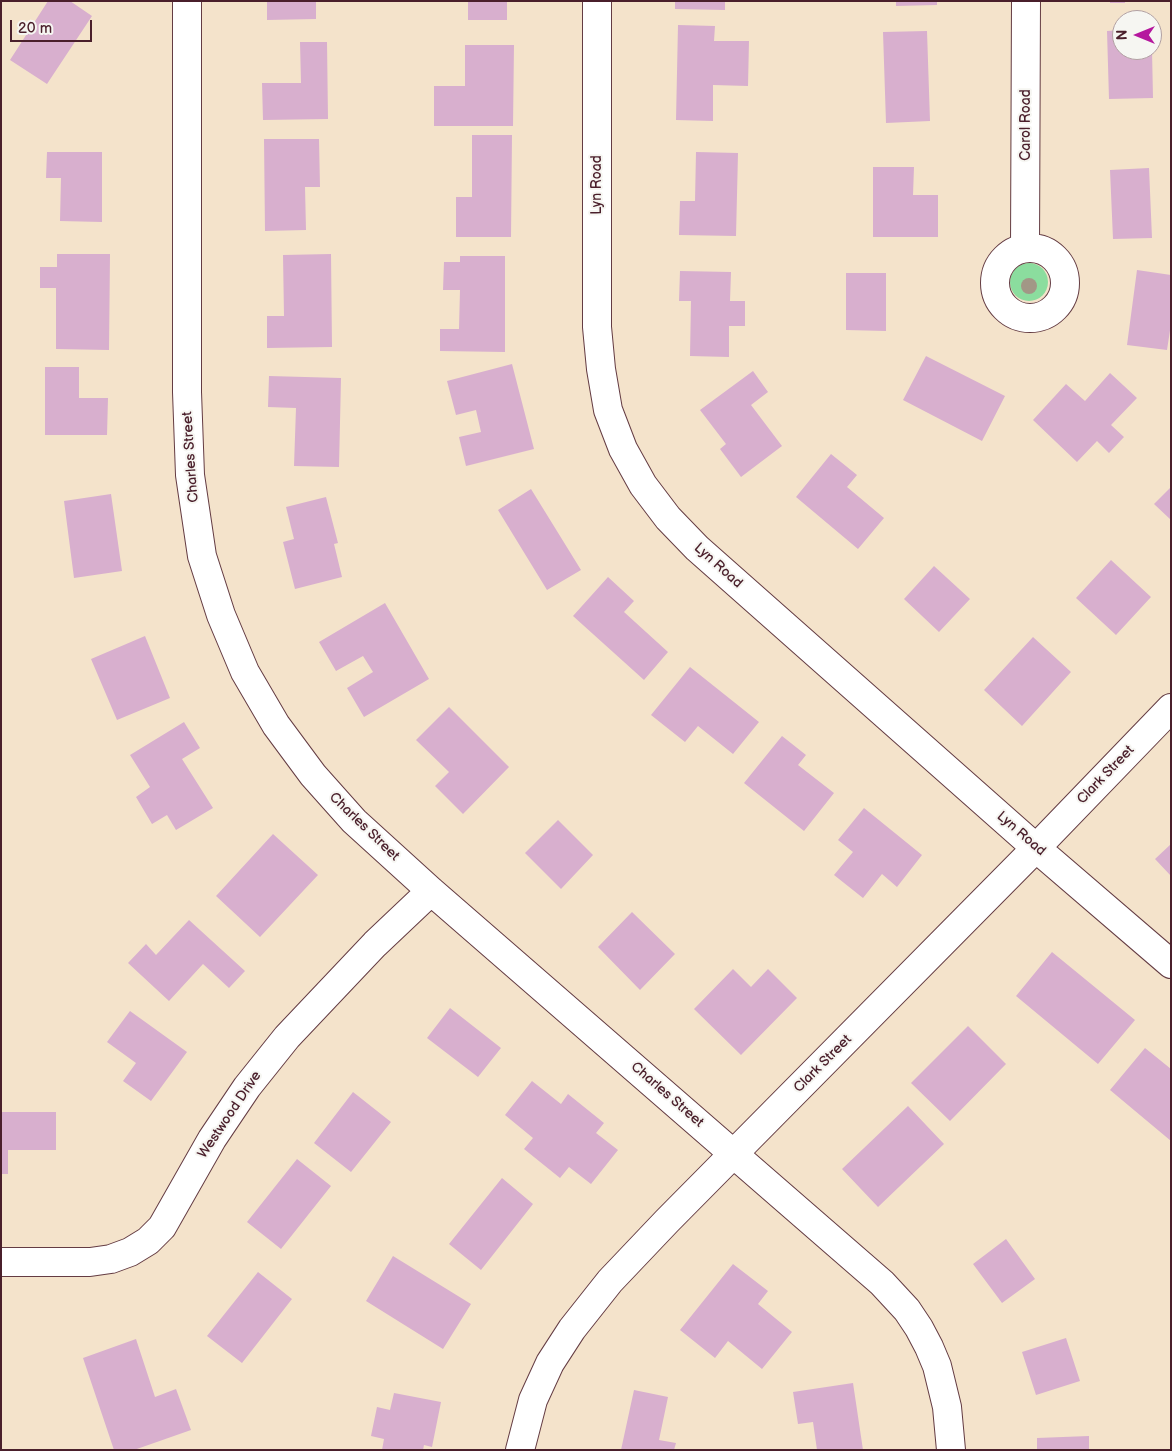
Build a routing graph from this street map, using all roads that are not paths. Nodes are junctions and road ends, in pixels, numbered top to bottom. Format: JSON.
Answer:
{"nodes":[{"id":1,"x":187,"y":1,"type":"edge"},
{"id":2,"x":597,"y":1,"type":"edge"},
{"id":3,"x":1026,"y":1,"type":"edge"},
{"id":4,"x":1025,"y":248,"type":"dead end"},
{"id":5,"x":1171,"y":708,"type":"edge"},
{"id":6,"x":1036,"y":848,"type":"junction"},
{"id":7,"x":431,"y":891,"type":"junction"},
{"id":8,"x":1171,"y":964,"type":"edge"},
{"id":9,"x":735,"y":1154,"type":"junction"},
{"id":10,"x":1,"y":1262,"type":"edge"},
{"id":11,"x":520,"y":1450,"type":"edge"},
{"id":12,"x":951,"y":1450,"type":"edge"}],
"edges":[{"from":1,"to":7,"type":"street","name":"Charles Street"},
{"from":2,"to":6,"type":"street","name":"Lyn Road"},
{"from":3,"to":4,"type":"street","name":"Carol Road"},
{"from":5,"to":6,"type":"street","name":"Clark Street"},
{"from":6,"to":8,"type":"street","name":"Lyn Road"},
{"from":6,"to":9,"type":"street","name":"Clark Street"},
{"from":7,"to":9,"type":"street","name":"Charles Street"},
{"from":7,"to":10,"type":"street","name":"Westwood Drive"},
{"from":9,"to":11,"type":"street","name":"Clark Street"},
{"from":9,"to":12,"type":"street","name":"Charles Street"}]}
